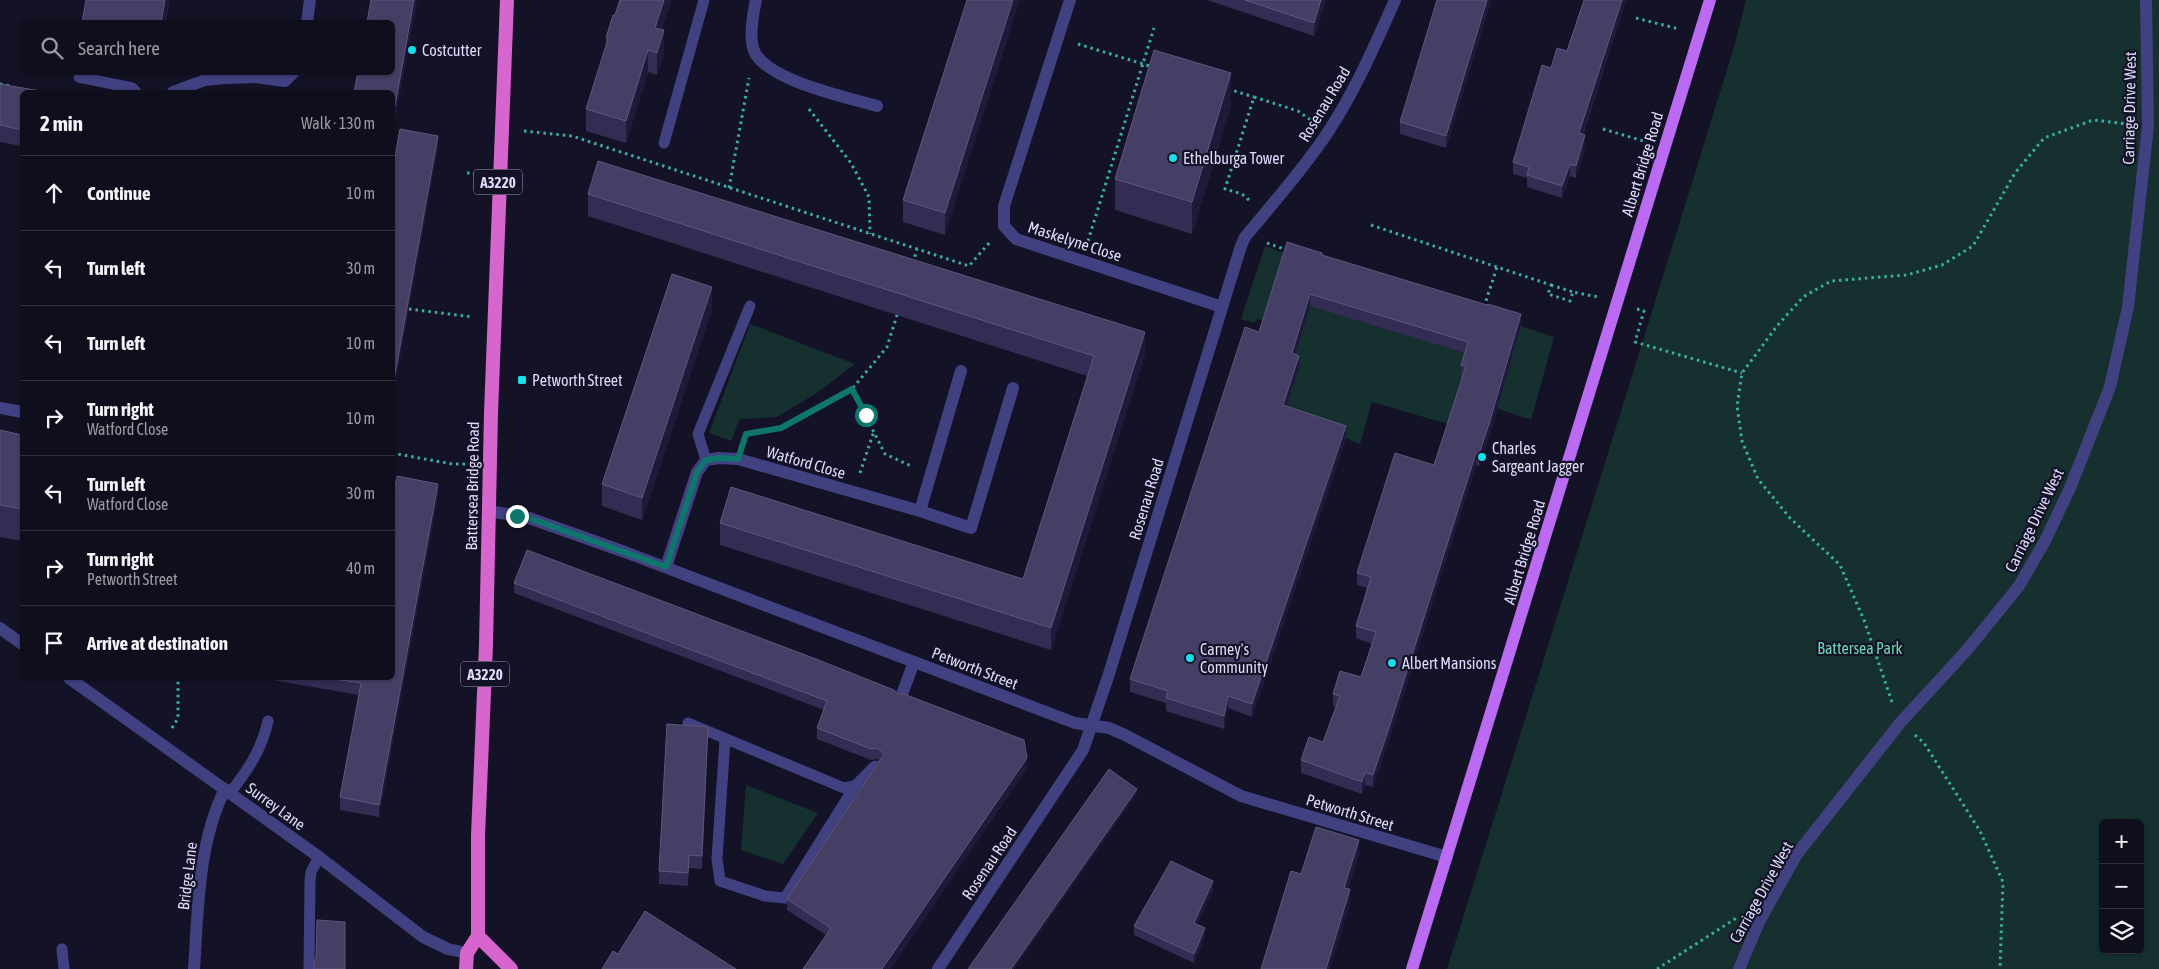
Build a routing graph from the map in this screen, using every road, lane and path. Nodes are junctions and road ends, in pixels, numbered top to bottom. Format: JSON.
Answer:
{"nodes":[{"id":1,"x":310,"y":0,"type":"edge"},
{"id":2,"x":507,"y":0,"type":"edge"},
{"id":3,"x":704,"y":0,"type":"edge"},
{"id":4,"x":756,"y":0,"type":"edge"},
{"id":5,"x":1070,"y":0,"type":"edge"},
{"id":6,"x":1395,"y":0,"type":"edge"},
{"id":7,"x":1710,"y":0,"type":"edge"},
{"id":8,"x":2146,"y":0,"type":"edge"},
{"id":9,"x":1636,"y":18,"type":"dead end"},
{"id":10,"x":306,"y":20,"type":"edge"},
{"id":11,"x":1154,"y":28,"type":"dead end"},
{"id":12,"x":1699,"y":35,"type":"junction"},
{"id":13,"x":1058,"y":37,"type":"junction"},
{"id":14,"x":754,"y":52,"type":"junction"},
{"id":15,"x":1143,"y":64,"type":"junction"},
{"id":16,"x":1162,"y":70,"type":"edge"},
{"id":17,"x":291,"y":75,"type":"edge"},
{"id":18,"x":79,"y":77,"type":"dead end"},
{"id":19,"x":0,"y":84,"type":"edge"},
{"id":20,"x":17,"y":88,"type":"edge"},
{"id":21,"x":1226,"y":89,"type":"edge"},
{"id":22,"x":134,"y":90,"type":"edge"},
{"id":23,"x":178,"y":90,"type":"edge"},
{"id":24,"x":1254,"y":97,"type":"junction"},
{"id":25,"x":877,"y":106,"type":"dead end"},
{"id":26,"x":808,"y":108,"type":"dead end"},
{"id":27,"x":2154,"y":127,"type":"edge"},
{"id":28,"x":1603,"y":128,"type":"dead end"},
{"id":29,"x":501,"y":130,"type":"junction"},
{"id":30,"x":1329,"y":131,"type":"junction"},
{"id":31,"x":664,"y":142,"type":"dead end"},
{"id":32,"x":1664,"y":147,"type":"junction"},
{"id":33,"x":480,"y":172,"type":"dead end"},
{"id":34,"x":467,"y":173,"type":"dead end"},
{"id":35,"x":729,"y":188,"type":"junction"},
{"id":36,"x":1265,"y":212,"type":"junction"},
{"id":37,"x":1371,"y":225,"type":"dead end"},
{"id":38,"x":1004,"y":226,"type":"junction"},
{"id":39,"x":1249,"y":232,"type":"junction"},
{"id":40,"x":870,"y":234,"type":"junction"},
{"id":41,"x":917,"y":249,"type":"junction"},
{"id":42,"x":1292,"y":252,"type":"edge"},
{"id":43,"x":1082,"y":261,"type":"junction"},
{"id":44,"x":912,"y":267,"type":"edge"},
{"id":45,"x":1497,"y":267,"type":"junction"},
{"id":46,"x":1551,"y":285,"type":"junction"},
{"id":47,"x":1573,"y":292,"type":"junction"},
{"id":48,"x":1592,"y":295,"type":"dead end"},
{"id":49,"x":750,"y":306,"type":"dead end"},
{"id":50,"x":1474,"y":306,"type":"edge"},
{"id":51,"x":1222,"y":307,"type":"junction"},
{"id":52,"x":1636,"y":308,"type":"dead end"},
{"id":53,"x":409,"y":309,"type":"edge"},
{"id":54,"x":898,"y":311,"type":"edge"},
{"id":55,"x":495,"y":318,"type":"junction"},
{"id":56,"x":961,"y":371,"type":"dead end"},
{"id":57,"x":1742,"y":373,"type":"junction"},
{"id":58,"x":1013,"y":388,"type":"dead end"},
{"id":59,"x":852,"y":389,"type":"junction"},
{"id":60,"x":0,"y":408,"type":"edge"},
{"id":61,"x":20,"y":412,"type":"edge"},
{"id":62,"x":874,"y":431,"type":"junction"},
{"id":63,"x":395,"y":454,"type":"edge"},
{"id":64,"x":738,"y":459,"type":"junction"},
{"id":65,"x":706,"y":460,"type":"junction"},
{"id":66,"x":452,"y":464,"type":"dead end"},
{"id":67,"x":930,"y":474,"type":"junction"},
{"id":68,"x":854,"y":492,"type":"junction"},
{"id":69,"x":489,"y":511,"type":"junction"},
{"id":70,"x":920,"y":511,"type":"junction"},
{"id":71,"x":666,"y":567,"type":"junction"},
{"id":72,"x":0,"y":628,"type":"edge"},
{"id":73,"x":20,"y":643,"type":"edge"},
{"id":74,"x":914,"y":662,"type":"junction"},
{"id":75,"x":73,"y":680,"type":"edge"},
{"id":76,"x":178,"y":680,"type":"edge"},
{"id":77,"x":901,"y":697,"type":"edge"},
{"id":78,"x":268,"y":721,"type":"dead end"},
{"id":79,"x":688,"y":723,"type":"dead end"},
{"id":80,"x":1900,"y":723,"type":"junction"},
{"id":81,"x":1091,"y":726,"type":"junction"},
{"id":82,"x":725,"y":739,"type":"junction"},
{"id":83,"x":163,"y":744,"type":"junction"},
{"id":84,"x":875,"y":766,"type":"edge"},
{"id":85,"x":855,"y":786,"type":"junction"},
{"id":86,"x":228,"y":791,"type":"junction"},
{"id":87,"x":319,"y":857,"type":"junction"},
{"id":88,"x":1447,"y":857,"type":"junction"},
{"id":89,"x":1743,"y":914,"type":"dead end"},
{"id":90,"x":478,"y":936,"type":"junction"},
{"id":91,"x":62,"y":949,"type":"dead end"},
{"id":92,"x":468,"y":953,"type":"junction"},
{"id":93,"x":64,"y":969,"type":"edge"},
{"id":94,"x":194,"y":969,"type":"edge"},
{"id":95,"x":309,"y":969,"type":"edge"},
{"id":96,"x":466,"y":969,"type":"edge"},
{"id":97,"x":511,"y":969,"type":"edge"},
{"id":98,"x":938,"y":969,"type":"edge"},
{"id":99,"x":1412,"y":969,"type":"edge"},
{"id":100,"x":1657,"y":969,"type":"edge"},
{"id":101,"x":1739,"y":969,"type":"edge"},
{"id":102,"x":2000,"y":969,"type":"edge"}],
"edges":[{"from":1,"to":10,"type":"street"},
{"from":2,"to":29,"type":"highway","name":"Battersea Bridge Road","number":"A3220"},
{"from":3,"to":31,"type":"lane"},
{"from":4,"to":14,"type":"street"},
{"from":5,"to":13,"type":"street","name":"Maskelyne Close"},
{"from":6,"to":30,"type":"street","name":"Rosenau Road"},
{"from":7,"to":12,"type":"main road","name":"Albert Bridge Road"},
{"from":8,"to":27,"type":"street","name":"Carriage Drive West"},
{"from":9,"to":12,"type":"path"},
{"from":11,"to":15,"type":"path"},
{"from":12,"to":32,"type":"main road","name":"Albert Bridge Road"},
{"from":13,"to":15,"type":"path"},
{"from":13,"to":38,"type":"street","name":"Maskelyne Close"},
{"from":14,"to":25,"type":"street"},
{"from":14,"to":35,"type":"path"},
{"from":15,"to":16,"type":"path"},
{"from":15,"to":43,"type":"path"},
{"from":17,"to":23,"type":"street"},
{"from":18,"to":22,"type":"lane"},
{"from":19,"to":20,"type":"path"},
{"from":21,"to":24,"type":"path"},
{"from":24,"to":30,"type":"path"},
{"from":24,"to":36,"type":"path"},
{"from":26,"to":40,"type":"path"},
{"from":27,"to":57,"type":"path"},
{"from":27,"to":80,"type":"street","name":"Carriage Drive West"},
{"from":28,"to":32,"type":"path"},
{"from":29,"to":35,"type":"path"},
{"from":29,"to":55,"type":"highway","name":"Battersea Bridge Road","number":"A3220"},
{"from":30,"to":36,"type":"street","name":"Rosenau Road"},
{"from":32,"to":88,"type":"main road","name":"Albert Bridge Road"},
{"from":33,"to":34,"type":"path"},
{"from":35,"to":40,"type":"path"},
{"from":36,"to":39,"type":"street","name":"Rosenau Road"},
{"from":37,"to":45,"type":"path"},
{"from":38,"to":41,"type":"path"},
{"from":38,"to":43,"type":"street","name":"Maskelyne Close"},
{"from":39,"to":42,"type":"path"},
{"from":39,"to":51,"type":"street","name":"Rosenau Road"},
{"from":40,"to":41,"type":"path"},
{"from":41,"to":44,"type":"path"},
{"from":43,"to":51,"type":"street","name":"Maskelyne Close"},
{"from":45,"to":46,"type":"path"},
{"from":45,"to":50,"type":"path"},
{"from":46,"to":47,"type":"path"},
{"from":46,"to":47,"type":"path"},
{"from":47,"to":48,"type":"path"},
{"from":49,"to":65,"type":"lane"},
{"from":51,"to":81,"type":"street","name":"Rosenau Road"},
{"from":52,"to":57,"type":"path"},
{"from":53,"to":55,"type":"path"},
{"from":54,"to":59,"type":"path"},
{"from":55,"to":69,"type":"highway","name":"Battersea Bridge Road","number":"A3220"},
{"from":56,"to":67,"type":"street"},
{"from":57,"to":80,"type":"path"},
{"from":58,"to":70,"type":"street","name":"Watford Close"},
{"from":59,"to":62,"type":"path"},
{"from":59,"to":64,"type":"path"},
{"from":60,"to":61,"type":"street"},
{"from":62,"to":67,"type":"path"},
{"from":62,"to":68,"type":"path"},
{"from":63,"to":66,"type":"path"},
{"from":64,"to":65,"type":"street","name":"Watford Close"},
{"from":64,"to":68,"type":"street","name":"Watford Close"},
{"from":65,"to":71,"type":"street"},
{"from":67,"to":70,"type":"street"},
{"from":68,"to":70,"type":"street","name":"Watford Close"},
{"from":69,"to":71,"type":"street","name":"Petworth Street"},
{"from":69,"to":90,"type":"highway","name":"Battersea Bridge Road","number":"A3220"},
{"from":71,"to":74,"type":"street","name":"Petworth Street"},
{"from":72,"to":73,"type":"street"},
{"from":74,"to":77,"type":"street"},
{"from":74,"to":81,"type":"street","name":"Petworth Street"},
{"from":75,"to":83,"type":"street","name":"Surrey Lane"},
{"from":76,"to":83,"type":"path"},
{"from":78,"to":86,"type":"lane"},
{"from":79,"to":82,"type":"lane"},
{"from":80,"to":101,"type":"street","name":"Carriage Drive West"},
{"from":80,"to":102,"type":"path"},
{"from":81,"to":88,"type":"street","name":"Petworth Street"},
{"from":81,"to":98,"type":"street","name":"Rosenau Road"},
{"from":82,"to":85,"type":"lane"},
{"from":82,"to":85,"type":"lane"},
{"from":83,"to":86,"type":"street","name":"Surrey Lane"},
{"from":84,"to":85,"type":"lane"},
{"from":86,"to":87,"type":"street","name":"Surrey Lane"},
{"from":86,"to":94,"type":"street","name":"Bridge Lane"},
{"from":87,"to":92,"type":"street","name":"Surrey Lane"},
{"from":87,"to":95,"type":"lane"},
{"from":88,"to":99,"type":"main road","name":"Albert Bridge Road"},
{"from":89,"to":100,"type":"path"},
{"from":90,"to":92,"type":"highway"},
{"from":90,"to":97,"type":"highway"},
{"from":91,"to":93,"type":"lane"},
{"from":92,"to":96,"type":"highway"}]}
